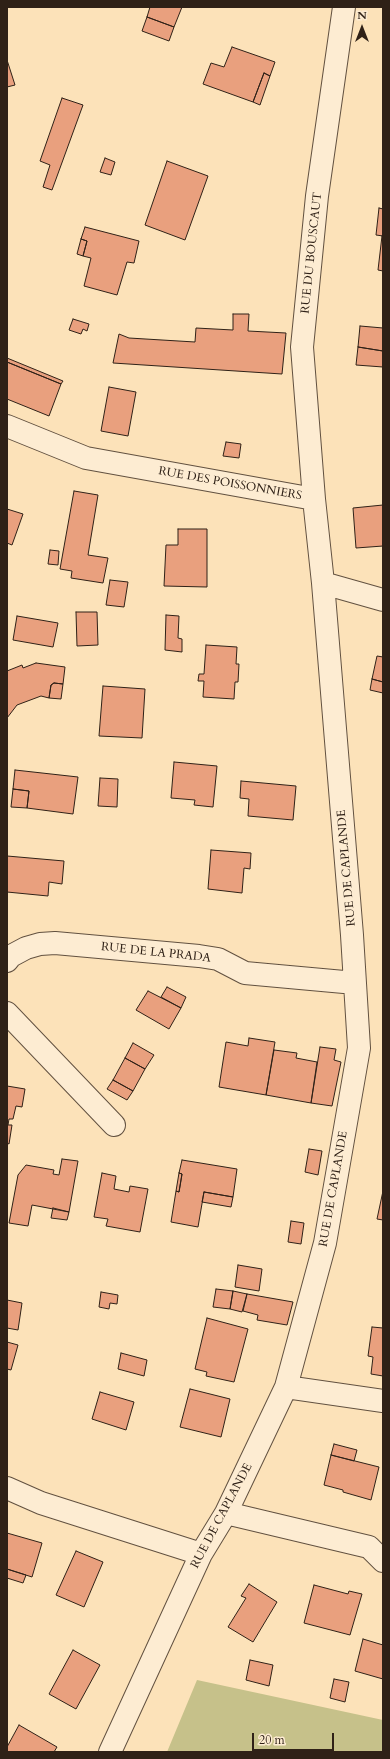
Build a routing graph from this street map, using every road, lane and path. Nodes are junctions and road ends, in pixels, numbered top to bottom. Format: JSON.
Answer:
{"nodes":[{"id":1,"x":344,"y":7,"type":"edge"},
{"id":2,"x":7,"y":426,"type":"edge"},
{"id":3,"x":314,"y":499,"type":"junction"},
{"id":4,"x":323,"y":583,"type":"junction"},
{"id":5,"x":383,"y":600,"type":"edge"},
{"id":6,"x":7,"y":961,"type":"edge"},
{"id":7,"x":355,"y":983,"type":"junction"},
{"id":8,"x":7,"y":1013,"type":"edge"},
{"id":9,"x":114,"y":1125,"type":"dead end"},
{"id":10,"x":286,"y":1387,"type":"junction"},
{"id":11,"x":383,"y":1401,"type":"edge"},
{"id":12,"x":7,"y":1488,"type":"edge"},
{"id":13,"x":226,"y":1513,"type":"junction"},
{"id":14,"x":201,"y":1554,"type":"junction"},
{"id":15,"x":383,"y":1561,"type":"edge"},
{"id":16,"x":110,"y":1752,"type":"edge"}],
"edges":[{"from":1,"to":3,"type":"street","name":"RUE DU BOUSCAUT"},
{"from":2,"to":3,"type":"street","name":"RUE DES POISSONNIERS"},
{"from":3,"to":4,"type":"street","name":"RUE DES POISSONNIERS"},
{"from":4,"to":5,"type":"street"},
{"from":4,"to":7,"type":"street","name":"RUE DE CAPLANDE"},
{"from":6,"to":7,"type":"street","name":"RUE DE LA PRADA"},
{"from":7,"to":10,"type":"street","name":"RUE DE CAPLANDE"},
{"from":8,"to":9,"type":"street"},
{"from":10,"to":11,"type":"street"},
{"from":10,"to":13,"type":"street","name":"RUE DE CAPLANDE"},
{"from":12,"to":14,"type":"street"},
{"from":13,"to":14,"type":"street","name":"RUE DE CAPLANDE"},
{"from":13,"to":15,"type":"street"},
{"from":14,"to":16,"type":"street","name":"RUE DE CAPLANDE"}]}
